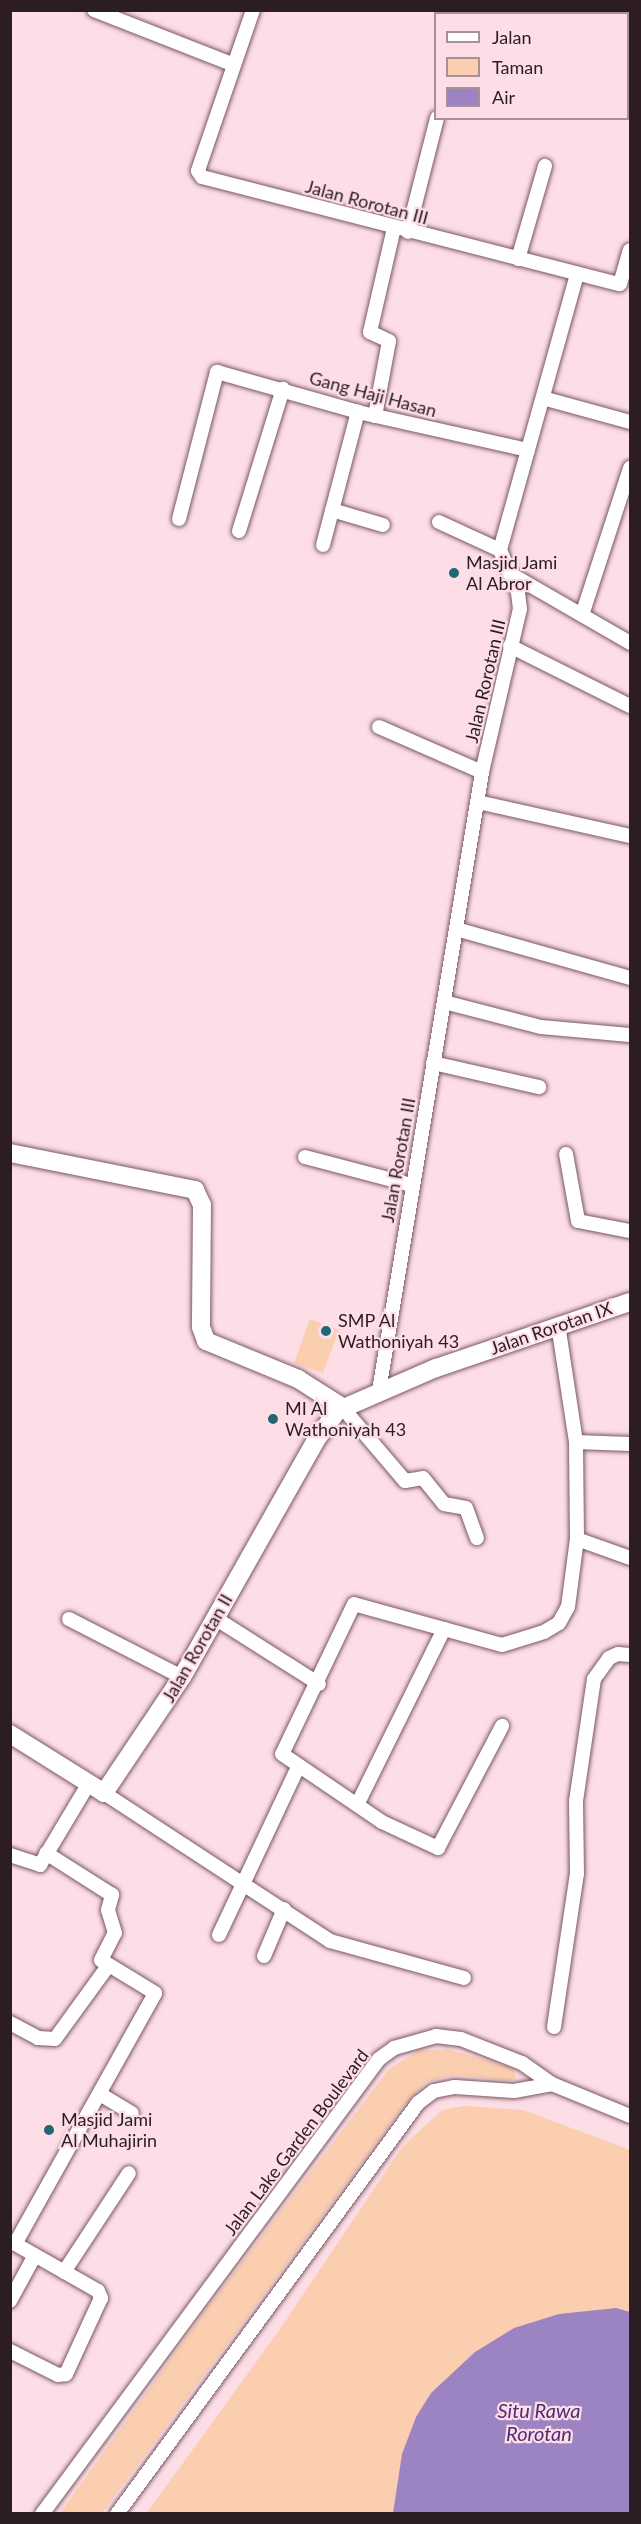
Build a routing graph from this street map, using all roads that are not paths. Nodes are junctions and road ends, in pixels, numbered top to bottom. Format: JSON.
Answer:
{"nodes":[{"id":1,"x":94,"y":10,"type":"edge"},
{"id":2,"x":253,"y":10,"type":"edge"},
{"id":3,"x":234,"y":65,"type":"junction"},
{"id":4,"x":436,"y":120,"type":"edge"},
{"id":5,"x":546,"y":166,"type":"dead end"},
{"id":6,"x":394,"y":228,"type":"junction"},
{"id":7,"x":408,"y":232,"type":"junction"},
{"id":8,"x":630,"y":250,"type":"edge"},
{"id":9,"x":518,"y":259,"type":"junction"},
{"id":10,"x":577,"y":275,"type":"junction"},
{"id":11,"x":284,"y":388,"type":"junction"},
{"id":12,"x":543,"y":398,"type":"junction"},
{"id":13,"x":358,"y":412,"type":"junction"},
{"id":14,"x":375,"y":416,"type":"junction"},
{"id":15,"x":630,"y":422,"type":"edge"},
{"id":16,"x":528,"y":450,"type":"junction"},
{"id":17,"x":630,"y":468,"type":"edge"},
{"id":18,"x":332,"y":510,"type":"junction"},
{"id":19,"x":179,"y":519,"type":"dead end"},
{"id":20,"x":439,"y":522,"type":"dead end"},
{"id":21,"x":383,"y":525,"type":"dead end"},
{"id":22,"x":239,"y":531,"type":"dead end"},
{"id":23,"x":323,"y":544,"type":"dead end"},
{"id":24,"x":500,"y":550,"type":"junction"},
{"id":25,"x":509,"y":573,"type":"junction"},
{"id":26,"x":582,"y":615,"type":"junction"},
{"id":27,"x":630,"y":643,"type":"edge"},
{"id":28,"x":510,"y":646,"type":"junction"},
{"id":29,"x":630,"y":706,"type":"edge"},
{"id":30,"x":379,"y":727,"type":"dead end"},
{"id":31,"x":482,"y":772,"type":"junction"},
{"id":32,"x":478,"y":802,"type":"junction"},
{"id":33,"x":630,"y":836,"type":"edge"},
{"id":34,"x":456,"y":929,"type":"junction"},
{"id":35,"x":630,"y":978,"type":"edge"},
{"id":36,"x":444,"y":1002,"type":"junction"},
{"id":37,"x":630,"y":1035,"type":"edge"},
{"id":38,"x":433,"y":1063,"type":"junction"},
{"id":39,"x":539,"y":1087,"type":"dead end"},
{"id":40,"x":10,"y":1153,"type":"edge"},
{"id":41,"x":566,"y":1154,"type":"dead end"},
{"id":42,"x":305,"y":1157,"type":"dead end"},
{"id":43,"x":412,"y":1185,"type":"junction"},
{"id":44,"x":630,"y":1231,"type":"edge"},
{"id":45,"x":630,"y":1302,"type":"edge"},
{"id":46,"x":558,"y":1324,"type":"junction"},
{"id":47,"x":380,"y":1391,"type":"junction"},
{"id":48,"x":342,"y":1407,"type":"junction"},
{"id":49,"x":576,"y":1442,"type":"junction"},
{"id":50,"x":630,"y":1444,"type":"edge"},
{"id":51,"x":477,"y":1538,"type":"dead end"},
{"id":52,"x":577,"y":1539,"type":"junction"},
{"id":53,"x":630,"y":1558,"type":"edge"},
{"id":54,"x":215,"y":1618,"type":"junction"},
{"id":55,"x":69,"y":1619,"type":"dead end"},
{"id":56,"x":444,"y":1629,"type":"junction"},
{"id":57,"x":630,"y":1655,"type":"edge"},
{"id":58,"x":182,"y":1677,"type":"junction"},
{"id":59,"x":319,"y":1684,"type":"junction"},
{"id":60,"x":502,"y":1726,"type":"dead end"},
{"id":61,"x":10,"y":1734,"type":"edge"},
{"id":62,"x":298,"y":1767,"type":"junction"},
{"id":63,"x":97,"y":1788,"type":"junction"},
{"id":64,"x":358,"y":1803,"type":"junction"},
{"id":65,"x":46,"y":1853,"type":"junction"},
{"id":66,"x":10,"y":1855,"type":"edge"},
{"id":67,"x":243,"y":1885,"type":"junction"},
{"id":68,"x":284,"y":1909,"type":"junction"},
{"id":69,"x":219,"y":1935,"type":"dead end"},
{"id":70,"x":264,"y":1956,"type":"dead end"},
{"id":71,"x":108,"y":1966,"type":"junction"},
{"id":72,"x":464,"y":1978,"type":"dead end"},
{"id":73,"x":10,"y":2023,"type":"edge"},
{"id":74,"x":554,"y":2027,"type":"dead end"},
{"id":75,"x":552,"y":2084,"type":"junction"},
{"id":76,"x":100,"y":2094,"type":"junction"},
{"id":77,"x":132,"y":2113,"type":"dead end"},
{"id":78,"x":630,"y":2116,"type":"edge"},
{"id":79,"x":129,"y":2173,"type":"dead end"},
{"id":80,"x":13,"y":2243,"type":"edge"},
{"id":81,"x":35,"y":2255,"type":"junction"},
{"id":82,"x":64,"y":2272,"type":"junction"},
{"id":83,"x":10,"y":2301,"type":"edge"},
{"id":84,"x":10,"y":2351,"type":"edge"},
{"id":85,"x":42,"y":2514,"type":"edge"},
{"id":86,"x":117,"y":2514,"type":"edge"}],
"edges":[{"from":1,"to":3,"type":"street"},
{"from":2,"to":3,"type":"street"},
{"from":3,"to":6,"type":"street","name":"Jalan Rorotan III"},
{"from":4,"to":7,"type":"street"},
{"from":5,"to":9,"type":"street"},
{"from":6,"to":7,"type":"street","name":"Jalan Rorotan III"},
{"from":6,"to":14,"type":"street"},
{"from":7,"to":9,"type":"street","name":"Jalan Rorotan III"},
{"from":8,"to":10,"type":"street","name":"Jalan Rorotan III"},
{"from":9,"to":10,"type":"street","name":"Jalan Rorotan III"},
{"from":10,"to":12,"type":"street"},
{"from":11,"to":13,"type":"street","name":"Gang Haji Hasan"},
{"from":11,"to":19,"type":"street","name":"Gang Haji Hasan"},
{"from":11,"to":22,"type":"street"},
{"from":12,"to":15,"type":"street"},
{"from":12,"to":16,"type":"street"},
{"from":13,"to":14,"type":"street","name":"Gang Haji Hasan"},
{"from":13,"to":18,"type":"street"},
{"from":14,"to":16,"type":"street","name":"Gang Haji Hasan"},
{"from":16,"to":24,"type":"street"},
{"from":17,"to":26,"type":"street"},
{"from":18,"to":21,"type":"street"},
{"from":18,"to":23,"type":"street"},
{"from":20,"to":24,"type":"street"},
{"from":24,"to":25,"type":"street","name":"Jalan Rorotan III"},
{"from":25,"to":26,"type":"street"},
{"from":25,"to":28,"type":"street","name":"Jalan Rorotan III"},
{"from":26,"to":27,"type":"street"},
{"from":28,"to":29,"type":"street"},
{"from":28,"to":31,"type":"street","name":"Jalan Rorotan III"},
{"from":30,"to":31,"type":"street"},
{"from":31,"to":32,"type":"street","name":"Jalan Rorotan III"},
{"from":32,"to":33,"type":"street"},
{"from":32,"to":34,"type":"street","name":"Jalan Rorotan III"},
{"from":34,"to":35,"type":"street"},
{"from":34,"to":36,"type":"street","name":"Jalan Rorotan III"},
{"from":36,"to":37,"type":"street"},
{"from":36,"to":38,"type":"street","name":"Jalan Rorotan III"},
{"from":38,"to":39,"type":"street"},
{"from":38,"to":43,"type":"street","name":"Jalan Rorotan III"},
{"from":40,"to":48,"type":"street"},
{"from":41,"to":44,"type":"street"},
{"from":42,"to":43,"type":"street"},
{"from":43,"to":47,"type":"street","name":"Jalan Rorotan III"},
{"from":45,"to":46,"type":"street","name":"Jalan Rorotan IX"},
{"from":46,"to":47,"type":"street","name":"Jalan Rorotan IX"},
{"from":46,"to":49,"type":"street"},
{"from":47,"to":48,"type":"street","name":"Jalan Rorotan IX"},
{"from":48,"to":51,"type":"street"},
{"from":48,"to":54,"type":"street","name":"Jalan Rorotan II"},
{"from":49,"to":50,"type":"street"},
{"from":49,"to":52,"type":"street"},
{"from":52,"to":53,"type":"street"},
{"from":52,"to":56,"type":"street"},
{"from":54,"to":58,"type":"street","name":"Jalan Rorotan II"},
{"from":54,"to":59,"type":"street"},
{"from":55,"to":58,"type":"street"},
{"from":56,"to":59,"type":"street"},
{"from":56,"to":64,"type":"street"},
{"from":57,"to":74,"type":"street"},
{"from":58,"to":63,"type":"street","name":"Jalan Rorotan II"},
{"from":59,"to":62,"type":"street"},
{"from":60,"to":64,"type":"street"},
{"from":61,"to":63,"type":"street"},
{"from":62,"to":64,"type":"street"},
{"from":62,"to":67,"type":"street"},
{"from":63,"to":65,"type":"street"},
{"from":63,"to":67,"type":"street"},
{"from":65,"to":66,"type":"street"},
{"from":65,"to":71,"type":"street"},
{"from":67,"to":68,"type":"street"},
{"from":67,"to":69,"type":"street"},
{"from":68,"to":70,"type":"street"},
{"from":68,"to":72,"type":"street"},
{"from":71,"to":73,"type":"street"},
{"from":71,"to":76,"type":"street"},
{"from":75,"to":78,"type":"street","name":"Jalan Lake Garden Boulevard"},
{"from":75,"to":85,"type":"street","name":"Jalan Lake Garden Boulevard"},
{"from":75,"to":86,"type":"street"},
{"from":76,"to":77,"type":"street"},
{"from":76,"to":80,"type":"street"},
{"from":79,"to":82,"type":"street"},
{"from":80,"to":81,"type":"street"},
{"from":81,"to":82,"type":"street"},
{"from":81,"to":83,"type":"street"},
{"from":82,"to":84,"type":"street"}]}
